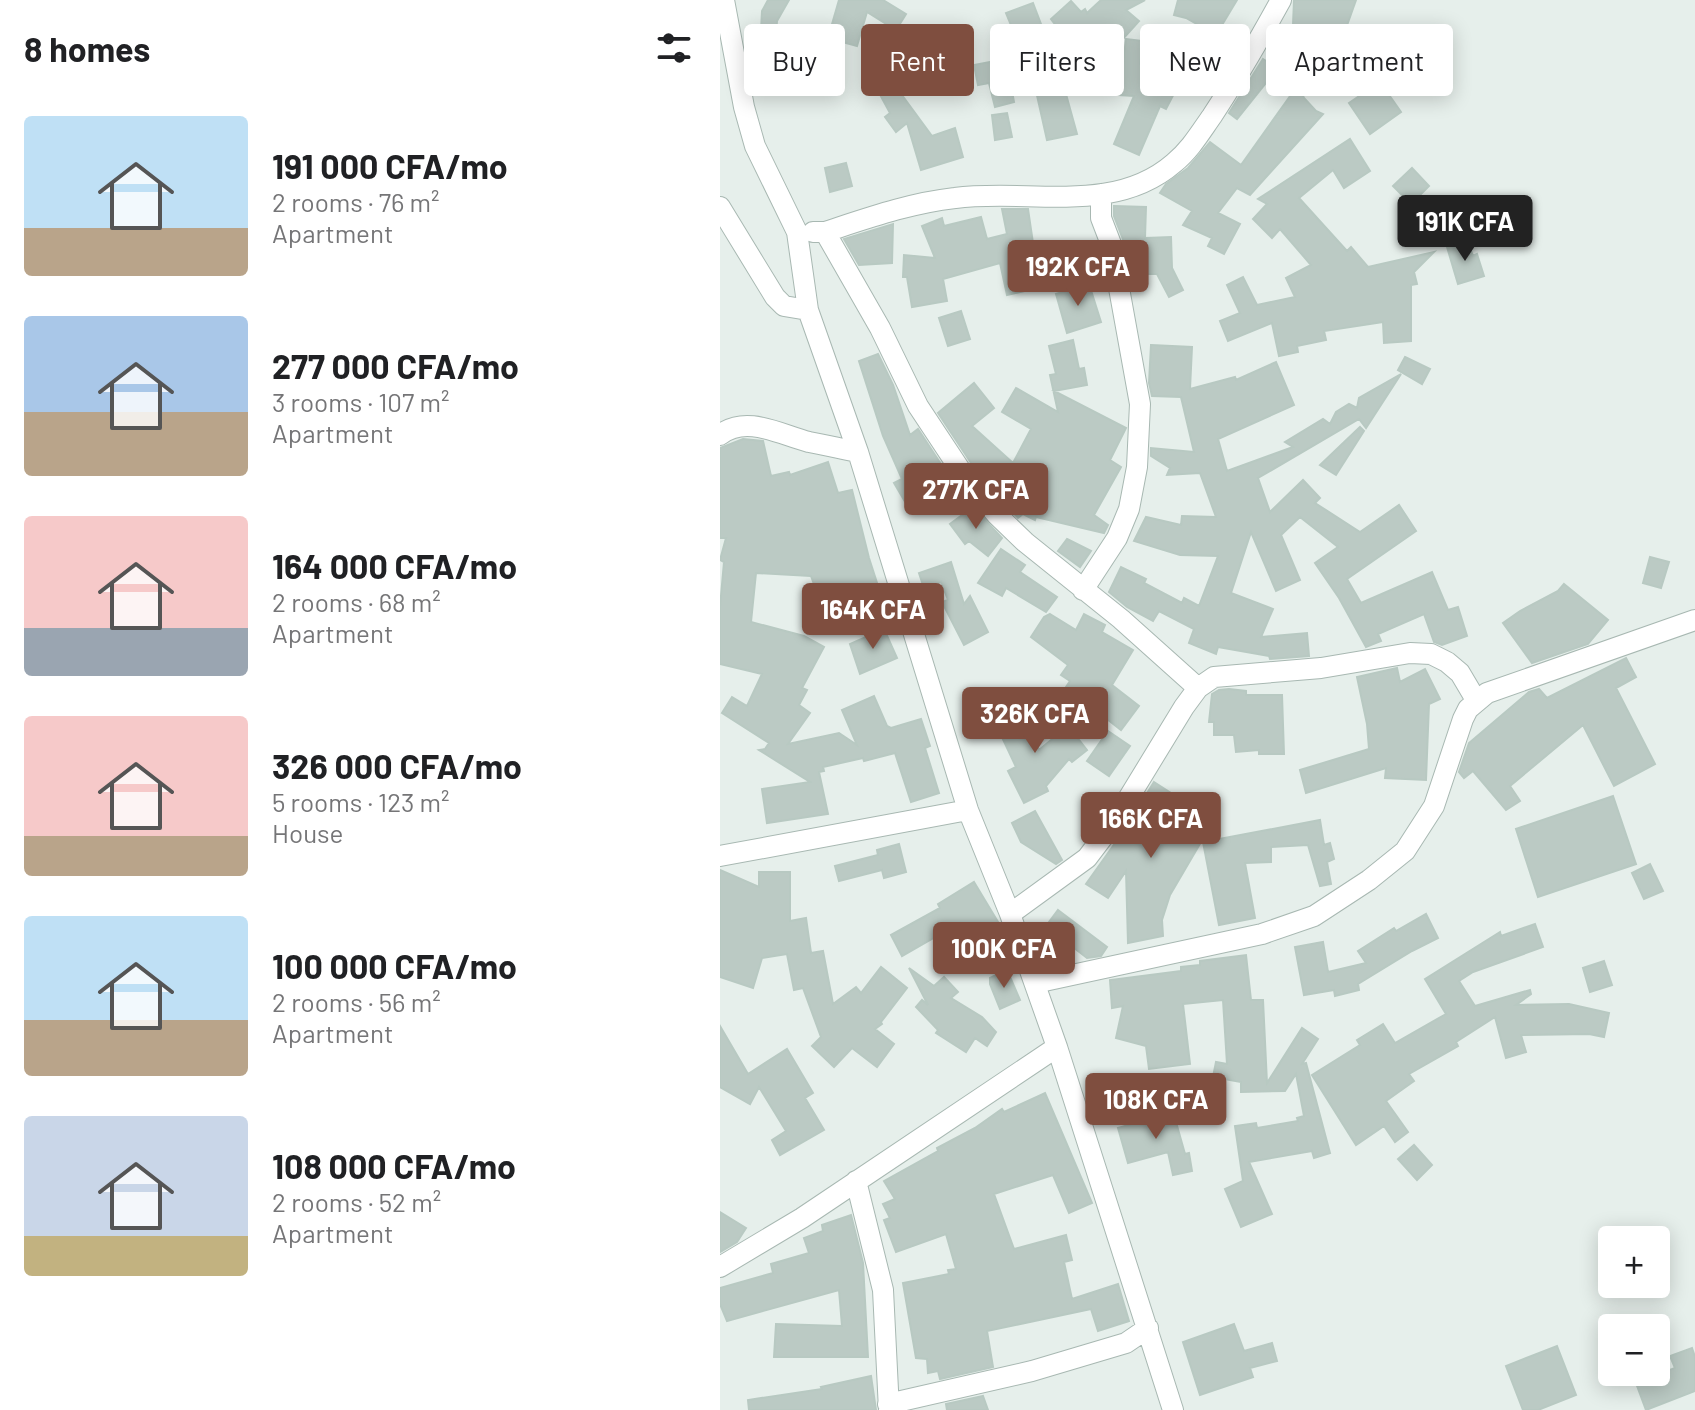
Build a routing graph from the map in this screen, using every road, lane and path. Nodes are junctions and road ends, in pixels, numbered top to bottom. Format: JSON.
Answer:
{"nodes":[{"id":1,"x":724,"y":0,"type":"edge"},
{"id":2,"x":1281,"y":0,"type":"edge"},
{"id":3,"x":1101,"y":194,"type":"junction"},
{"id":4,"x":720,"y":207,"type":"edge"},
{"id":5,"x":797,"y":232,"type":"junction"},
{"id":6,"x":825,"y":232,"type":"junction"},
{"id":7,"x":808,"y":310,"type":"junction"},
{"id":8,"x":720,"y":435,"type":"edge"},
{"id":9,"x":858,"y":452,"type":"junction"},
{"id":10,"x":1083,"y":590,"type":"junction"},
{"id":11,"x":1695,"y":620,"type":"edge"},
{"id":12,"x":1198,"y":688,"type":"junction"},
{"id":13,"x":1476,"y":700,"type":"junction"},
{"id":14,"x":968,"y":810,"type":"junction"},
{"id":15,"x":720,"y":856,"type":"edge"},
{"id":16,"x":1010,"y":914,"type":"junction"},
{"id":17,"x":1035,"y":983,"type":"junction"},
{"id":18,"x":1057,"y":1047,"type":"junction"},
{"id":19,"x":856,"y":1181,"type":"junction"},
{"id":20,"x":720,"y":1267,"type":"edge"},
{"id":21,"x":1148,"y":1328,"type":"junction"},
{"id":22,"x":889,"y":1407,"type":"edge"},
{"id":23,"x":1173,"y":1410,"type":"edge"}],
"edges":[{"from":1,"to":5,"type":"street"},
{"from":2,"to":3,"type":"street"},
{"from":3,"to":6,"type":"street"},
{"from":3,"to":10,"type":"street"},
{"from":4,"to":7,"type":"street"},
{"from":5,"to":6,"type":"street"},
{"from":5,"to":7,"type":"street"},
{"from":6,"to":10,"type":"street"},
{"from":7,"to":9,"type":"street"},
{"from":8,"to":9,"type":"street"},
{"from":9,"to":14,"type":"street"},
{"from":10,"to":12,"type":"street"},
{"from":11,"to":13,"type":"street"},
{"from":12,"to":13,"type":"street"},
{"from":12,"to":16,"type":"street"},
{"from":13,"to":17,"type":"street"},
{"from":14,"to":15,"type":"street"},
{"from":14,"to":16,"type":"street"},
{"from":16,"to":17,"type":"street"},
{"from":17,"to":18,"type":"street"},
{"from":18,"to":19,"type":"street"},
{"from":18,"to":21,"type":"street"},
{"from":19,"to":20,"type":"street"},
{"from":19,"to":22,"type":"street"},
{"from":21,"to":22,"type":"street"},
{"from":21,"to":23,"type":"street"}]}
